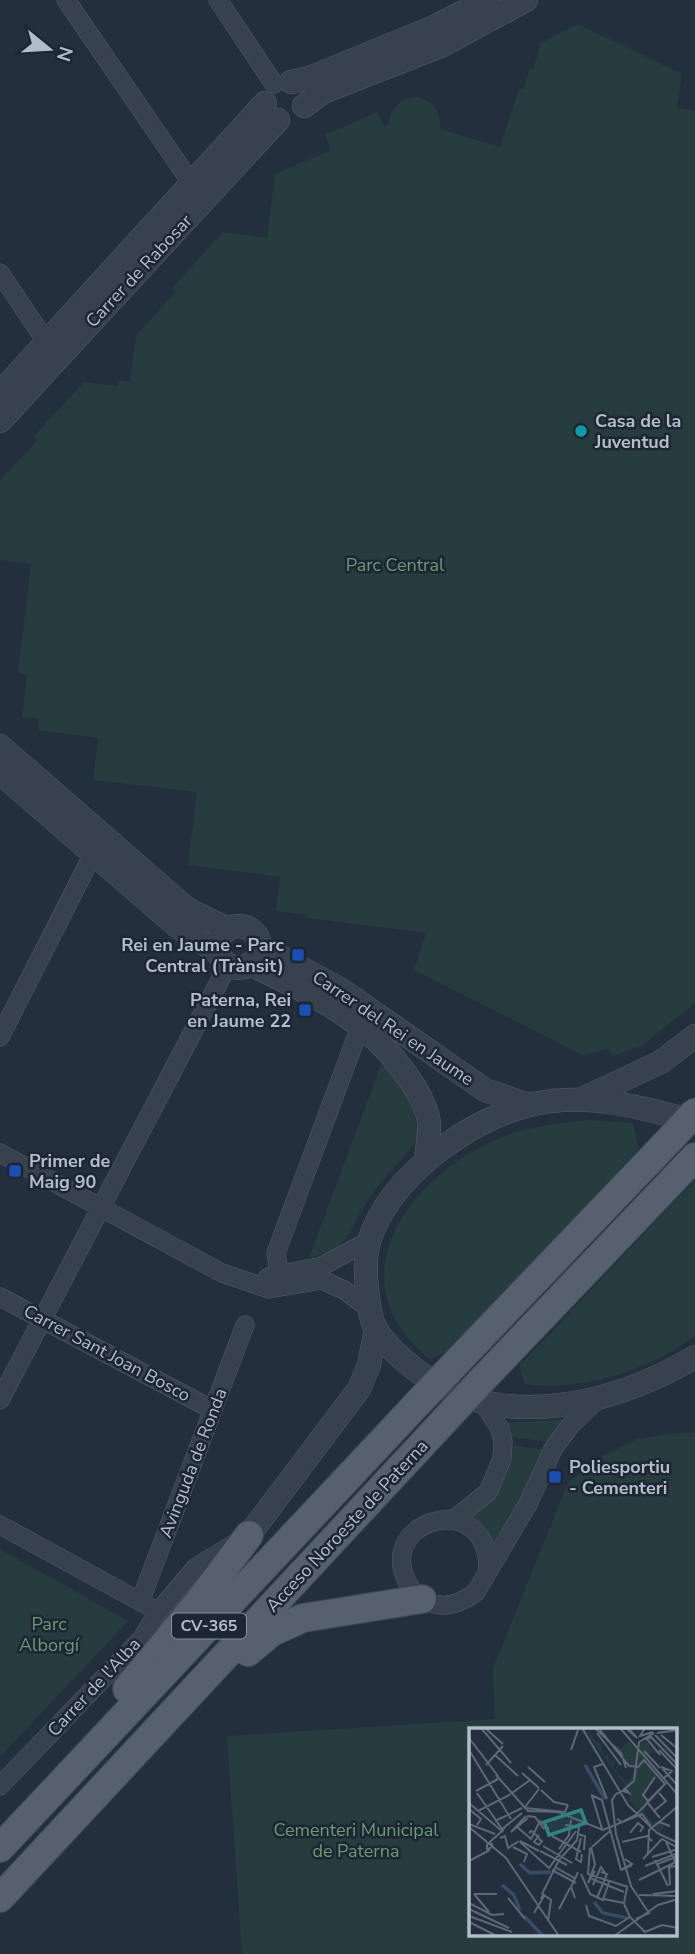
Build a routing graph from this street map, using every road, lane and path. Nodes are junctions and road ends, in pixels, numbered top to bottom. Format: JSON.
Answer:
{"nodes":[{"id":1,"x":66,"y":0,"type":"edge"},
{"id":2,"x":219,"y":0,"type":"edge"},
{"id":3,"x":487,"y":0,"type":"edge"},
{"id":4,"x":526,"y":0,"type":"edge"},
{"id":5,"x":461,"y":6,"type":"edge"},
{"id":6,"x":277,"y":97,"type":"junction"},
{"id":7,"x":192,"y":184,"type":"junction"},
{"id":8,"x":0,"y":273,"type":"edge"},
{"id":9,"x":47,"y":343,"type":"junction"},
{"id":10,"x":0,"y":393,"type":"edge"},
{"id":11,"x":0,"y":421,"type":"edge"},
{"id":12,"x":0,"y":746,"type":"edge"},
{"id":13,"x":0,"y":773,"type":"edge"},
{"id":14,"x":93,"y":854,"type":"junction"},
{"id":15,"x":228,"y":929,"type":"junction"},
{"id":16,"x":239,"y":957,"type":"junction"},
{"id":17,"x":360,"y":1027,"type":"junction"},
{"id":18,"x":695,"y":1036,"type":"edge"},
{"id":19,"x":0,"y":1037,"type":"edge"},
{"id":20,"x":584,"y":1098,"type":"junction"},
{"id":21,"x":528,"y":1105,"type":"junction"},
{"id":22,"x":695,"y":1112,"type":"edge"},
{"id":23,"x":684,"y":1129,"type":"edge"},
{"id":24,"x":0,"y":1153,"type":"edge"},
{"id":25,"x":695,"y":1157,"type":"edge"},
{"id":26,"x":426,"y":1160,"type":"junction"},
{"id":27,"x":101,"y":1208,"type":"junction"},
{"id":28,"x":369,"y":1241,"type":"junction"},
{"id":29,"x":279,"y":1274,"type":"junction"},
{"id":30,"x":246,"y":1283,"type":"junction"},
{"id":31,"x":0,"y":1297,"type":"edge"},
{"id":32,"x":373,"y":1319,"type":"junction"},
{"id":33,"x":42,"y":1320,"type":"junction"},
{"id":34,"x":245,"y":1325,"type":"dead end"},
{"id":35,"x":695,"y":1357,"type":"edge"},
{"id":36,"x":483,"y":1392,"type":"junction"},
{"id":37,"x":598,"y":1399,"type":"junction"},
{"id":38,"x":0,"y":1400,"type":"edge"},
{"id":39,"x":213,"y":1410,"type":"junction"},
{"id":40,"x":453,"y":1520,"type":"junction"},
{"id":41,"x":0,"y":1525,"type":"edge"},
{"id":42,"x":249,"y":1535,"type":"junction"},
{"id":43,"x":488,"y":1569,"type":"junction"},
{"id":44,"x":422,"y":1599,"type":"junction"},
{"id":45,"x":140,"y":1602,"type":"junction"},
{"id":46,"x":158,"y":1612,"type":"junction"},
{"id":47,"x":161,"y":1725,"type":"junction"},
{"id":48,"x":0,"y":1786,"type":"edge"},
{"id":49,"x":0,"y":1831,"type":"edge"},
{"id":50,"x":0,"y":1848,"type":"edge"},
{"id":51,"x":0,"y":1898,"type":"edge"}],
"edges":[{"from":1,"to":7,"type":"street"},
{"from":2,"to":6,"type":"street"},
{"from":3,"to":5,"type":"street","name":"Carrer de Rabosar"},
{"from":4,"to":6,"type":"street"},
{"from":5,"to":6,"type":"street","name":"Carrer de Rabosar"},
{"from":6,"to":7,"type":"street","name":"Carrer de Rabosar"},
{"from":6,"to":11,"type":"street","name":"Carrer de Rabosar"},
{"from":7,"to":9,"type":"street","name":"Carrer de Rabosar"},
{"from":8,"to":9,"type":"street"},
{"from":9,"to":10,"type":"street","name":"Carrer de Rabosar"},
{"from":12,"to":15,"type":"street"},
{"from":13,"to":14,"type":"street","name":"Carrer del Rei en Jaume"},
{"from":14,"to":16,"type":"street","name":"Carrer del Rei en Jaume"},
{"from":14,"to":19,"type":"street"},
{"from":15,"to":16,"type":"street"},
{"from":15,"to":16,"type":"street"},
{"from":16,"to":17,"type":"street","name":"Carrer del Rei en Jaume"},
{"from":16,"to":21,"type":"street","name":"Carrer del Rei en Jaume"},
{"from":16,"to":27,"type":"street"},
{"from":17,"to":26,"type":"street","name":"Carrer del Rei en Jaume"},
{"from":17,"to":29,"type":"street"},
{"from":18,"to":20,"type":"street"},
{"from":20,"to":21,"type":"street"},
{"from":20,"to":23,"type":"street"},
{"from":21,"to":26,"type":"street"},
{"from":22,"to":23,"type":"main road","name":"Acceso Noroeste de Paterna","number":"CV-365","bridge":true},
{"from":23,"to":50,"type":"main road","name":"Acceso Noroeste de Paterna","number":"CV-365","bridge":true},
{"from":24,"to":27,"type":"street"},
{"from":25,"to":36,"type":"main road","name":"Acceso Noroeste de Paterna","number":"CV-365"},
{"from":26,"to":28,"type":"street"},
{"from":27,"to":30,"type":"street"},
{"from":27,"to":33,"type":"street"},
{"from":28,"to":29,"type":"street"},
{"from":28,"to":32,"type":"street"},
{"from":29,"to":30,"type":"street"},
{"from":30,"to":32,"type":"street"},
{"from":31,"to":33,"type":"street","name":"Carrer Sant Joan Bosco"},
{"from":32,"to":36,"type":"street"},
{"from":32,"to":42,"type":"street"},
{"from":33,"to":38,"type":"street"},
{"from":33,"to":39,"type":"street","name":"Carrer Sant Joan Bosco"},
{"from":34,"to":39,"type":"street","name":"Avinguda de Ronda"},
{"from":35,"to":37,"type":"street"},
{"from":36,"to":37,"type":"street"},
{"from":36,"to":40,"type":"street"},
{"from":36,"to":47,"type":"main road","name":"Acceso Noroeste de Paterna","number":"CV-365","bridge":true},
{"from":37,"to":43,"type":"street"},
{"from":39,"to":45,"type":"street","name":"Avinguda de Ronda"},
{"from":40,"to":43,"type":"street"},
{"from":40,"to":44,"type":"street"},
{"from":41,"to":45,"type":"street"},
{"from":42,"to":46,"type":"street","name":"Carrer de l'Alba"},
{"from":42,"to":49,"type":"main road"},
{"from":43,"to":44,"type":"street"},
{"from":44,"to":47,"type":"main road"},
{"from":45,"to":46,"type":"street"},
{"from":46,"to":48,"type":"street","name":"Carrer de l'Alba"},
{"from":47,"to":51,"type":"main road","name":"Acceso Noroeste de Paterna","number":"CV-365"}]}
